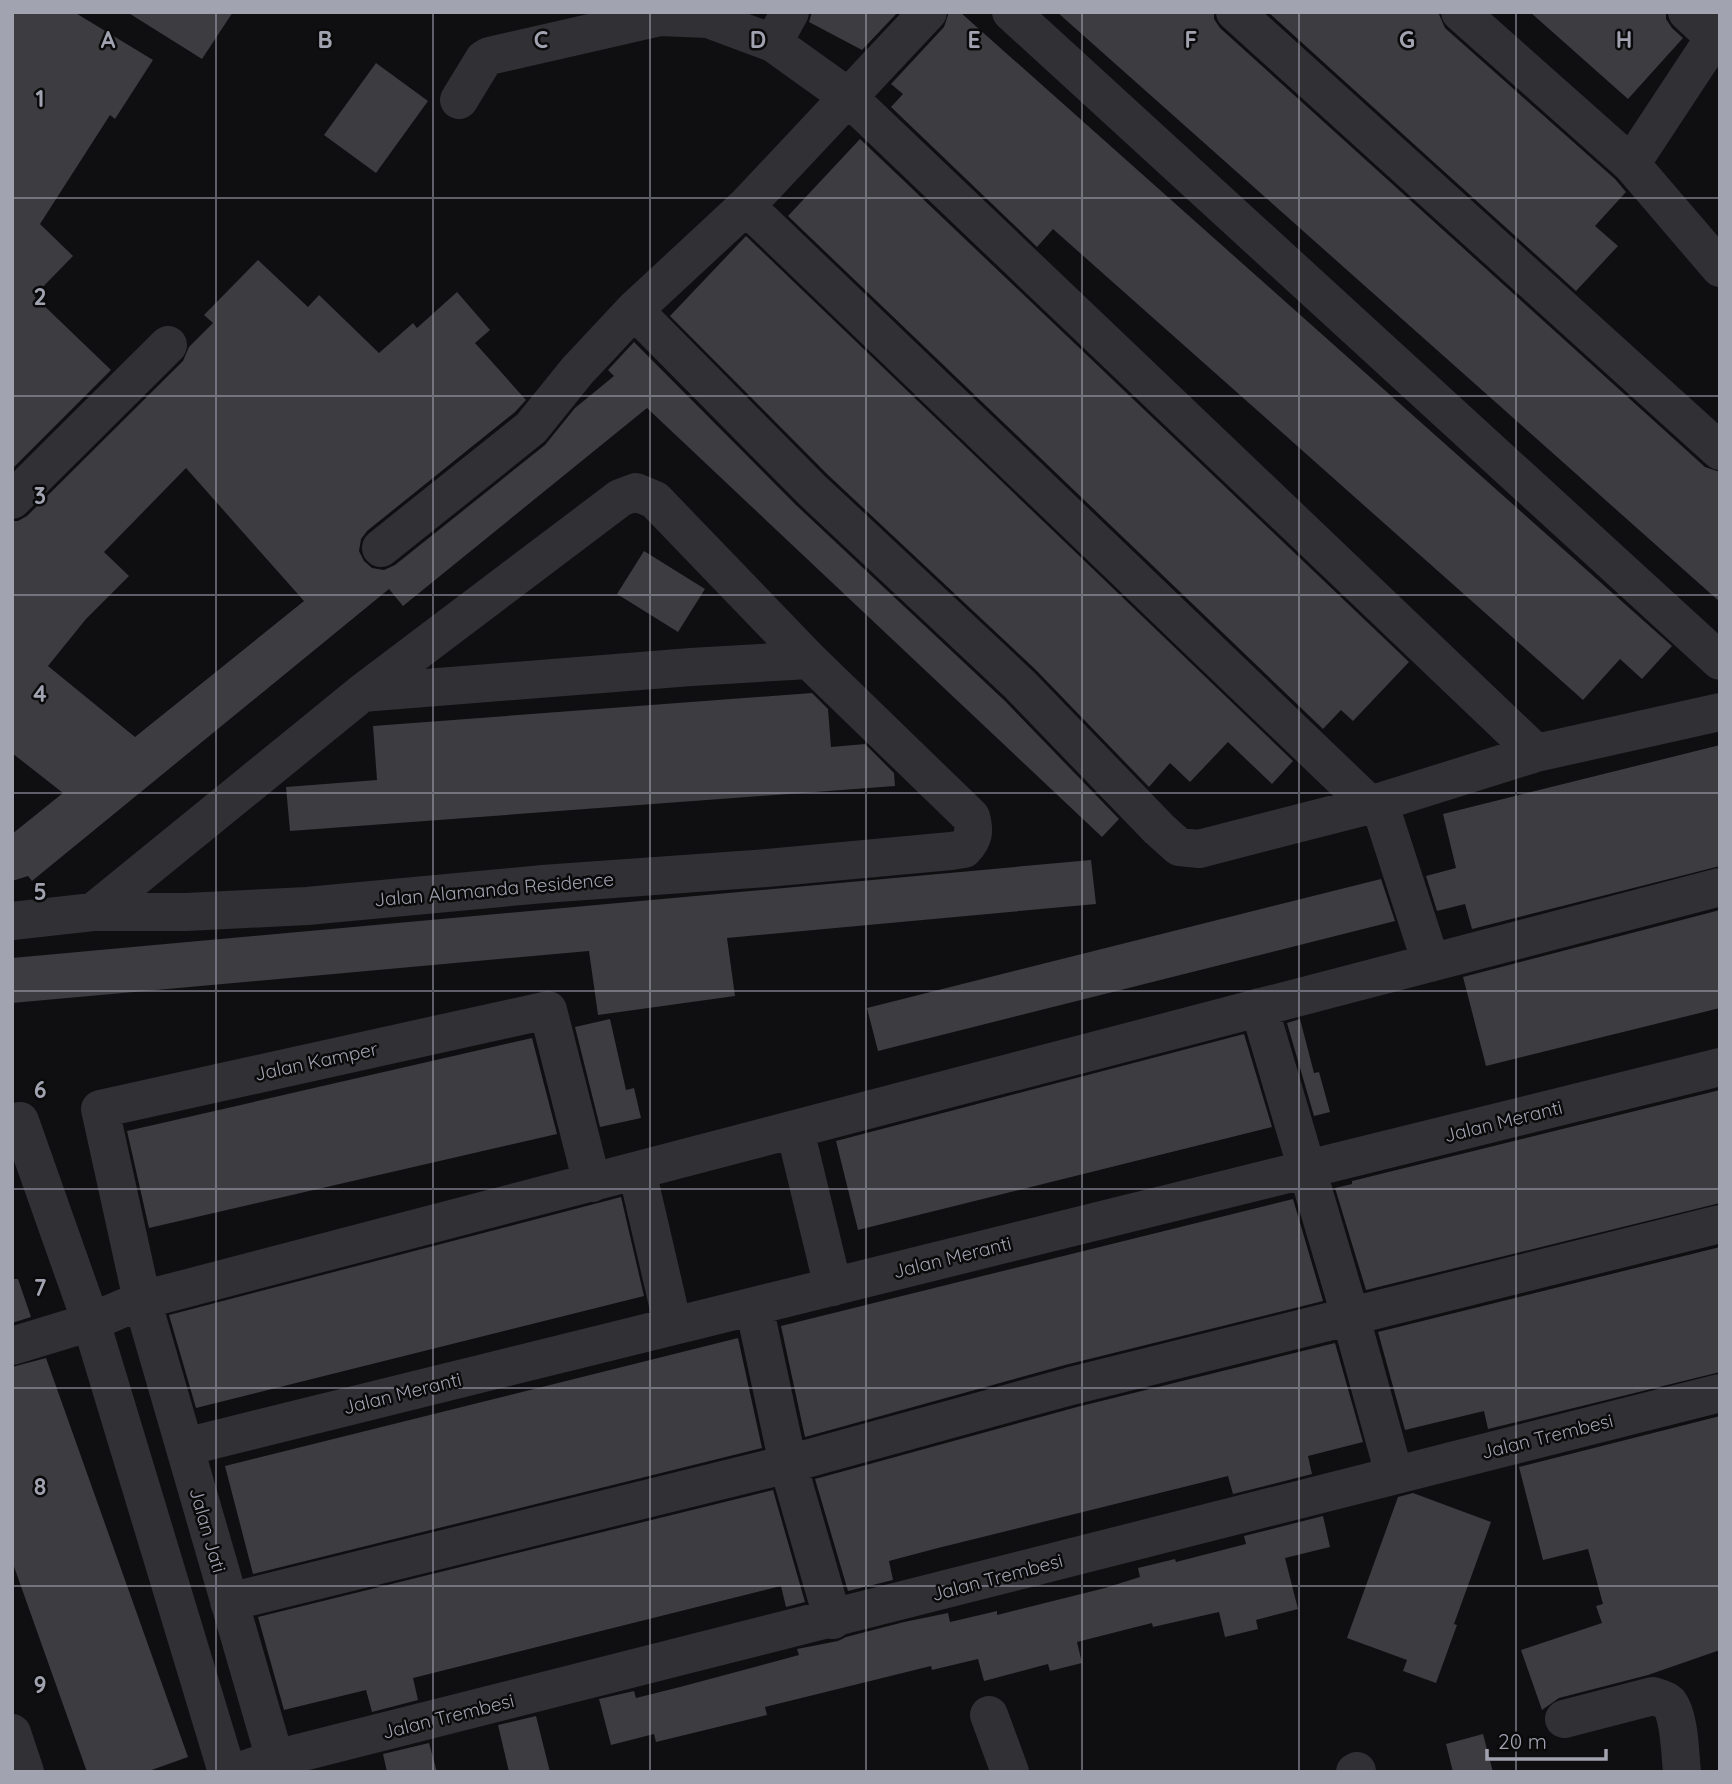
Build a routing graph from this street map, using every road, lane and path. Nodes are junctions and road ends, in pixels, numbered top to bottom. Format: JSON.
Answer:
{"nodes":[{"id":1,"x":928,"y":12,"type":"edge"},
{"id":2,"x":1011,"y":12,"type":"edge"},
{"id":3,"x":1235,"y":12,"type":"edge"},
{"id":4,"x":1460,"y":12,"type":"edge"},
{"id":5,"x":1687,"y":12,"type":"edge"},
{"id":6,"x":782,"y":28,"type":"edge"},
{"id":7,"x":1717,"y":34,"type":"edge"},
{"id":8,"x":847,"y":96,"type":"junction"},
{"id":9,"x":459,"y":100,"type":"dead end"},
{"id":10,"x":1630,"y":164,"type":"junction"},
{"id":11,"x":746,"y":206,"type":"junction"},
{"id":12,"x":1720,"y":268,"type":"edge"},
{"id":13,"x":634,"y":310,"type":"junction"},
{"id":14,"x":168,"y":345,"type":"dead end"},
{"id":15,"x":1720,"y":451,"type":"edge"},
{"id":16,"x":12,"y":500,"type":"edge"},
{"id":17,"x":382,"y":548,"type":"dead end"},
{"id":18,"x":809,"y":660,"type":"junction"},
{"id":19,"x":1720,"y":661,"type":"edge"},
{"id":20,"x":362,"y":693,"type":"junction"},
{"id":21,"x":1720,"y":712,"type":"edge"},
{"id":22,"x":1536,"y":753,"type":"junction"},
{"id":23,"x":1375,"y":804,"type":"junction"},
{"id":24,"x":1720,"y":887,"type":"edge"},
{"id":25,"x":93,"y":912,"type":"junction"},
{"id":26,"x":12,"y":921,"type":"edge"},
{"id":27,"x":1431,"y":963,"type":"junction"},
{"id":28,"x":1259,"y":1007,"type":"junction"},
{"id":29,"x":1720,"y":1067,"type":"edge"},
{"id":30,"x":20,"y":1121,"type":"dead end"},
{"id":31,"x":795,"y":1129,"type":"junction"},
{"id":32,"x":1307,"y":1169,"type":"junction"},
{"id":33,"x":637,"y":1171,"type":"junction"},
{"id":34,"x":592,"y":1182,"type":"junction"},
{"id":35,"x":1720,"y":1224,"type":"edge"},
{"id":36,"x":833,"y":1287,"type":"junction"},
{"id":37,"x":142,"y":1300,"type":"junction"},
{"id":38,"x":754,"y":1306,"type":"junction"},
{"id":39,"x":1351,"y":1318,"type":"junction"},
{"id":40,"x":91,"y":1322,"type":"junction"},
{"id":41,"x":673,"y":1326,"type":"junction"},
{"id":42,"x":12,"y":1346,"type":"edge"},
{"id":43,"x":1720,"y":1393,"type":"edge"},
{"id":44,"x":185,"y":1447,"type":"junction"},
{"id":45,"x":788,"y":1464,"type":"junction"},
{"id":46,"x":1394,"y":1474,"type":"junction"},
{"id":47,"x":229,"y":1602,"type":"junction"},
{"id":48,"x":833,"y":1620,"type":"junction"},
{"id":49,"x":989,"y":1715,"type":"dead end"},
{"id":50,"x":1564,"y":1719,"type":"dead end"},
{"id":51,"x":12,"y":1733,"type":"edge"},
{"id":52,"x":275,"y":1759,"type":"junction"},
{"id":53,"x":25,"y":1772,"type":"edge"},
{"id":54,"x":227,"y":1772,"type":"edge"},
{"id":55,"x":237,"y":1772,"type":"edge"},
{"id":56,"x":1010,"y":1772,"type":"edge"},
{"id":57,"x":1682,"y":1772,"type":"edge"}],
"edges":[{"from":1,"to":8,"type":"street"},
{"from":2,"to":19,"type":"street"},
{"from":3,"to":15,"type":"street"},
{"from":4,"to":10,"type":"street"},
{"from":5,"to":7,"type":"street"},
{"from":6,"to":8,"type":"street"},
{"from":6,"to":9,"type":"street"},
{"from":7,"to":10,"type":"street"},
{"from":8,"to":11,"type":"street"},
{"from":8,"to":22,"type":"street"},
{"from":10,"to":12,"type":"street"},
{"from":11,"to":13,"type":"street"},
{"from":11,"to":23,"type":"street"},
{"from":13,"to":17,"type":"street"},
{"from":13,"to":23,"type":"street"},
{"from":14,"to":16,"type":"street"},
{"from":18,"to":20,"type":"street"},
{"from":18,"to":20,"type":"street"},
{"from":18,"to":25,"type":"street","name":"Jalan Alamanda Residence"},
{"from":20,"to":25,"type":"street"},
{"from":21,"to":22,"type":"street"},
{"from":22,"to":23,"type":"street"},
{"from":23,"to":27,"type":"street"},
{"from":24,"to":27,"type":"street"},
{"from":25,"to":26,"type":"street","name":"Jalan Alamanda Residence"},
{"from":27,"to":28,"type":"street"},
{"from":28,"to":31,"type":"street"},
{"from":28,"to":32,"type":"street"},
{"from":29,"to":32,"type":"street","name":"Jalan Meranti"},
{"from":30,"to":40,"type":"street"},
{"from":31,"to":33,"type":"street"},
{"from":31,"to":36,"type":"street"},
{"from":32,"to":36,"type":"street","name":"Jalan Meranti"},
{"from":32,"to":39,"type":"street"},
{"from":33,"to":34,"type":"street"},
{"from":33,"to":41,"type":"street"},
{"from":34,"to":37,"type":"street"},
{"from":34,"to":37,"type":"street","name":"Jalan Kamper"},
{"from":35,"to":39,"type":"street"},
{"from":36,"to":38,"type":"street","name":"Jalan Meranti"},
{"from":37,"to":40,"type":"street"},
{"from":37,"to":44,"type":"street","name":"Jalan Jati"},
{"from":38,"to":41,"type":"street","name":"Jalan Meranti"},
{"from":38,"to":45,"type":"street"},
{"from":39,"to":45,"type":"street"},
{"from":39,"to":46,"type":"street"},
{"from":40,"to":42,"type":"street"},
{"from":40,"to":54,"type":"street"},
{"from":41,"to":44,"type":"street","name":"Jalan Meranti"},
{"from":43,"to":46,"type":"street","name":"Jalan Trembesi"},
{"from":44,"to":47,"type":"street","name":"Jalan Jati"},
{"from":45,"to":47,"type":"street"},
{"from":45,"to":48,"type":"street"},
{"from":46,"to":48,"type":"street","name":"Jalan Trembesi"},
{"from":47,"to":52,"type":"street","name":"Jalan Jati"},
{"from":48,"to":52,"type":"street","name":"Jalan Trembesi"},
{"from":49,"to":56,"type":"street"},
{"from":50,"to":57,"type":"street"},
{"from":51,"to":53,"type":"street"},
{"from":52,"to":55,"type":"street","name":"Jalan Trembesi"}]}
